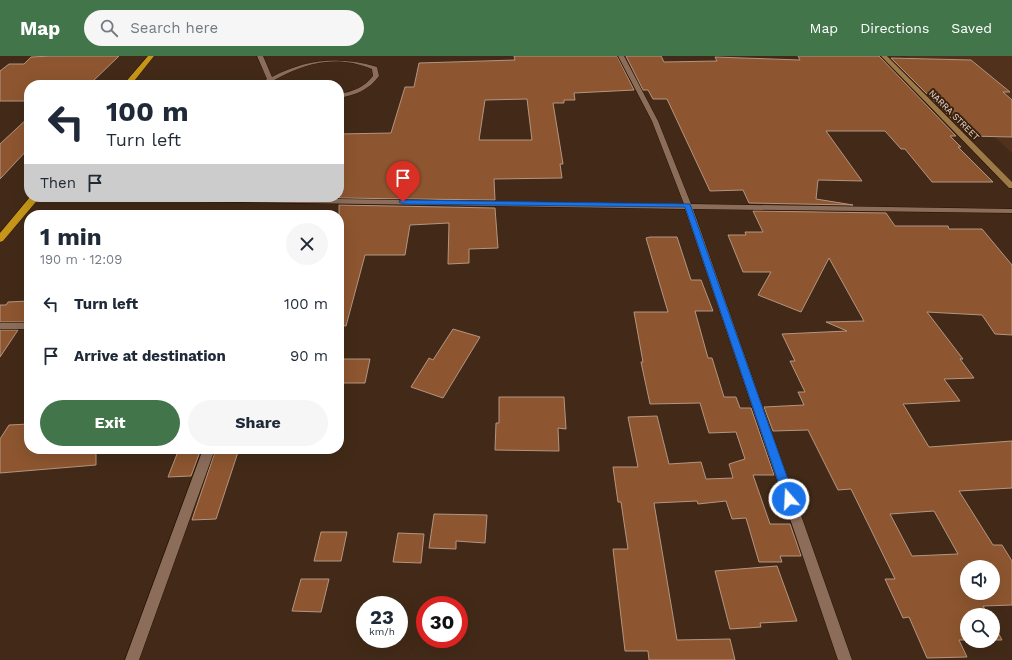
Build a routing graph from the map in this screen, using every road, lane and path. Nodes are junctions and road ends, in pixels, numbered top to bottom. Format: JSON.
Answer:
{"nodes":[{"id":1,"x":151,"y":56,"type":"edge"},
{"id":2,"x":260,"y":56,"type":"edge"},
{"id":3,"x":621,"y":56,"type":"edge"},
{"id":4,"x":884,"y":56,"type":"edge"},
{"id":5,"x":131,"y":80,"type":"edge"},
{"id":6,"x":270,"y":80,"type":"joint"},
{"id":7,"x":344,"y":95,"type":"edge"},
{"id":8,"x":1012,"y":186,"type":"edge"},
{"id":9,"x":344,"y":201,"type":"edge"},
{"id":10,"x":31,"y":202,"type":"edge"},
{"id":11,"x":688,"y":205,"type":"junction"},
{"id":12,"x":24,"y":210,"type":"edge"},
{"id":13,"x":24,"y":210,"type":"edge"},
{"id":14,"x":1012,"y":211,"type":"edge"},
{"id":15,"x":0,"y":239,"type":"edge"},
{"id":16,"x":0,"y":326,"type":"edge"},
{"id":17,"x":24,"y":326,"type":"edge"},
{"id":18,"x":207,"y":454,"type":"edge"},
{"id":19,"x":132,"y":660,"type":"edge"},
{"id":20,"x":845,"y":660,"type":"edge"}],
"edges":[{"from":1,"to":5,"type":"highway"},
{"from":2,"to":6,"type":"street"},
{"from":3,"to":11,"type":"street"},
{"from":4,"to":8,"type":"street","name":"NARRA STREET"},
{"from":6,"to":7,"type":"street"},
{"from":9,"to":11,"type":"street"},
{"from":10,"to":12,"type":"highway"},
{"from":11,"to":14,"type":"street"},
{"from":11,"to":20,"type":"street"},
{"from":13,"to":15,"type":"highway"},
{"from":16,"to":17,"type":"street"},
{"from":18,"to":19,"type":"street"}]}
